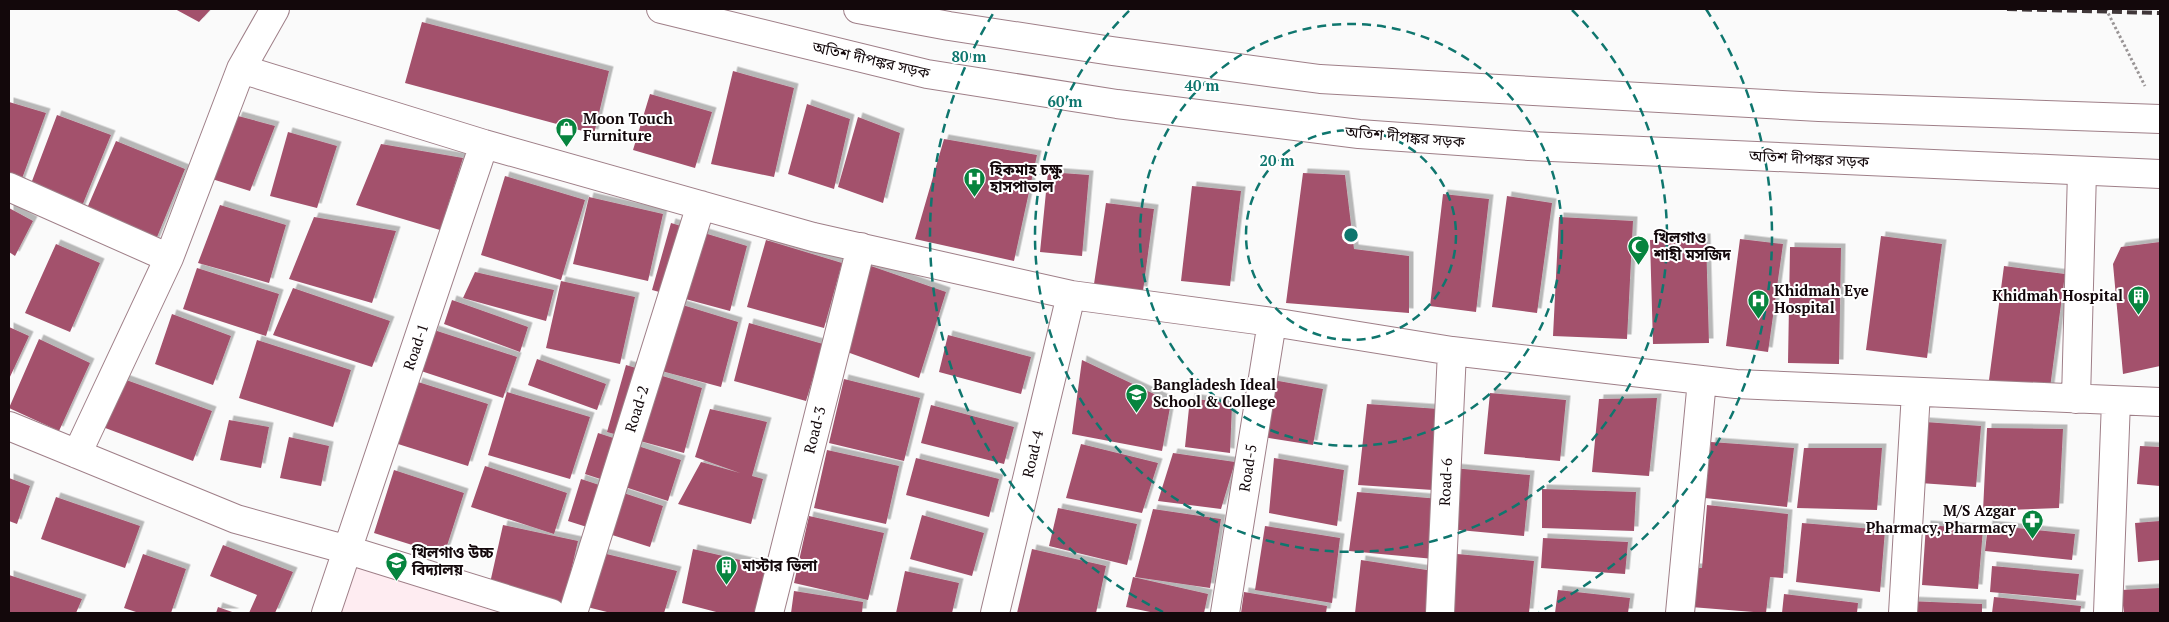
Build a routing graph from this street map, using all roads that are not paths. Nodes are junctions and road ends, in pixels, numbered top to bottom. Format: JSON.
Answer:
{"nodes":[{"id":1,"x":275,"y":9,"type":"edge"},
{"id":2,"x":661,"y":9,"type":"edge"},
{"id":3,"x":858,"y":9,"type":"edge"},
{"id":4,"x":241,"y":69,"type":"junction"},
{"id":5,"x":2160,"y":119,"type":"edge"},
{"id":6,"x":484,"y":144,"type":"junction"},
{"id":7,"x":2082,"y":171,"type":"junction"},
{"id":8,"x":2160,"y":174,"type":"edge"},
{"id":9,"x":9,"y":187,"type":"edge"},
{"id":10,"x":701,"y":205,"type":"junction"},
{"id":11,"x":861,"y":247,"type":"junction"},
{"id":12,"x":169,"y":258,"type":"junction"},
{"id":13,"x":1071,"y":295,"type":"junction"},
{"id":14,"x":1272,"y":322,"type":"junction"},
{"id":15,"x":1452,"y":351,"type":"junction"},
{"id":16,"x":1702,"y":380,"type":"junction"},
{"id":17,"x":1916,"y":392,"type":"junction"},
{"id":18,"x":2076,"y":399,"type":"junction"},
{"id":19,"x":2116,"y":401,"type":"junction"},
{"id":20,"x":2160,"y":402,"type":"edge"},
{"id":21,"x":9,"y":426,"type":"edge"},
{"id":22,"x":77,"y":454,"type":"junction"},
{"id":23,"x":348,"y":550,"type":"junction"},
{"id":24,"x":326,"y":613,"type":"edge"},
{"id":25,"x":552,"y":613,"type":"edge"},
{"id":26,"x":573,"y":613,"type":"edge"},
{"id":27,"x":769,"y":613,"type":"edge"},
{"id":28,"x":996,"y":613,"type":"edge"},
{"id":29,"x":1225,"y":613,"type":"edge"},
{"id":30,"x":1440,"y":613,"type":"edge"},
{"id":31,"x":1680,"y":613,"type":"edge"},
{"id":32,"x":1903,"y":613,"type":"edge"},
{"id":33,"x":2108,"y":613,"type":"edge"}],
"edges":[{"from":1,"to":4,"type":"street"},
{"from":2,"to":7,"type":"street","name":"অতিশ দীপঙ্কর সড়ক"},
{"from":3,"to":5,"type":"street"},
{"from":4,"to":6,"type":"street"},
{"from":4,"to":12,"type":"street"},
{"from":6,"to":10,"type":"street"},
{"from":6,"to":23,"type":"street","name":"Road-1"},
{"from":7,"to":8,"type":"street","name":"অতিশ দীপঙ্কর সড়ক"},
{"from":7,"to":18,"type":"street"},
{"from":9,"to":12,"type":"street"},
{"from":10,"to":11,"type":"street"},
{"from":10,"to":26,"type":"street","name":"Road-2"},
{"from":11,"to":13,"type":"street"},
{"from":11,"to":27,"type":"street","name":"Road-3"},
{"from":12,"to":22,"type":"street"},
{"from":13,"to":14,"type":"street"},
{"from":13,"to":28,"type":"street","name":"Road-4"},
{"from":14,"to":15,"type":"street"},
{"from":14,"to":29,"type":"street","name":"Road-5"},
{"from":15,"to":16,"type":"street"},
{"from":15,"to":30,"type":"street","name":"Road-6"},
{"from":16,"to":17,"type":"street"},
{"from":16,"to":31,"type":"street"},
{"from":17,"to":18,"type":"street"},
{"from":17,"to":32,"type":"street"},
{"from":18,"to":19,"type":"street"},
{"from":19,"to":20,"type":"street"},
{"from":19,"to":33,"type":"street"},
{"from":21,"to":22,"type":"street"},
{"from":22,"to":23,"type":"street"},
{"from":23,"to":24,"type":"street","name":"Road-1"},
{"from":23,"to":25,"type":"street"}]}
